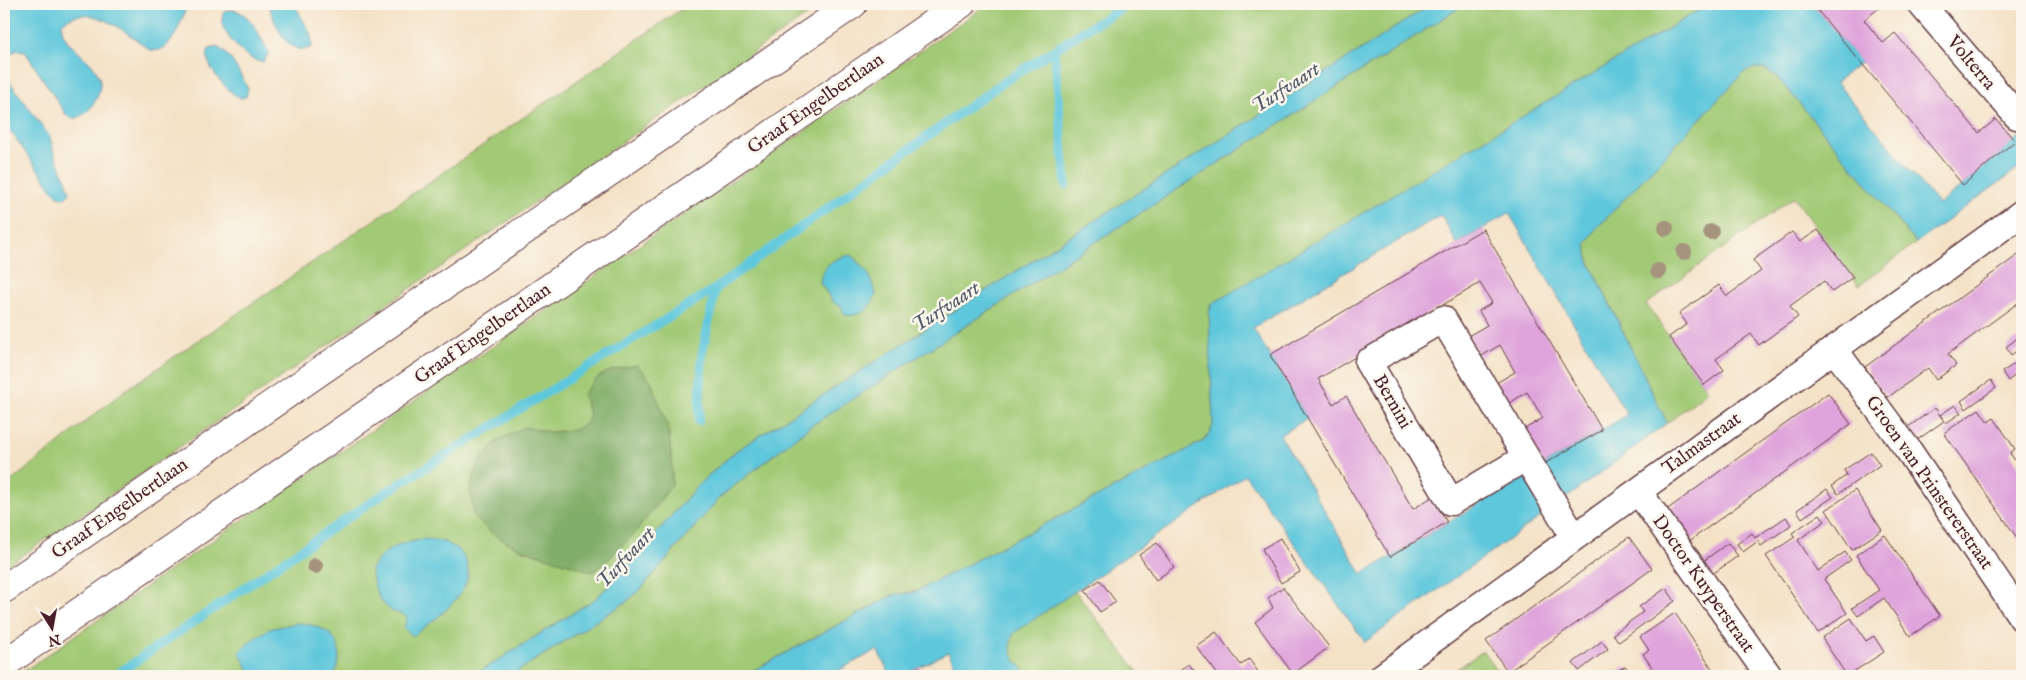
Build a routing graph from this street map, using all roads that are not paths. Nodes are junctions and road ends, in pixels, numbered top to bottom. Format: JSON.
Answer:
{"nodes":[{"id":1,"x":853,"y":4,"type":"edge"},
{"id":2,"x":961,"y":4,"type":"edge"},
{"id":3,"x":1921,"y":4,"type":"edge"},
{"id":4,"x":2022,"y":112,"type":"edge"},
{"id":5,"x":2022,"y":213,"type":"edge"},
{"id":6,"x":1834,"y":349,"type":"junction"},
{"id":7,"x":1530,"y":464,"type":"junction"},
{"id":8,"x":1638,"y":491,"type":"junction"},
{"id":9,"x":1574,"y":537,"type":"junction"},
{"id":10,"x":4,"y":589,"type":"edge"},
{"id":11,"x":2022,"y":618,"type":"edge"},
{"id":12,"x":4,"y":664,"type":"edge"},
{"id":13,"x":1400,"y":671,"type":"edge"},
{"id":14,"x":1769,"y":676,"type":"edge"}],
"edges":[{"from":1,"to":10,"type":"main road","name":"Graaf Engelbertlaan"},
{"from":2,"to":12,"type":"main road","name":"Graaf Engelbertlaan"},
{"from":3,"to":4,"type":"street","name":"Volterra"},
{"from":5,"to":6,"type":"street","name":"Talmastraat"},
{"from":6,"to":8,"type":"street","name":"Talmastraat"},
{"from":6,"to":11,"type":"street","name":"Groen van Prinstererstraat"},
{"from":7,"to":7,"type":"street","name":"Bernini"},
{"from":7,"to":9,"type":"street","name":"Bernini"},
{"from":8,"to":9,"type":"street","name":"Talmastraat"},
{"from":8,"to":14,"type":"street","name":"Doctor Kuyperstraat"},
{"from":9,"to":13,"type":"street","name":"Talmastraat"}]}
